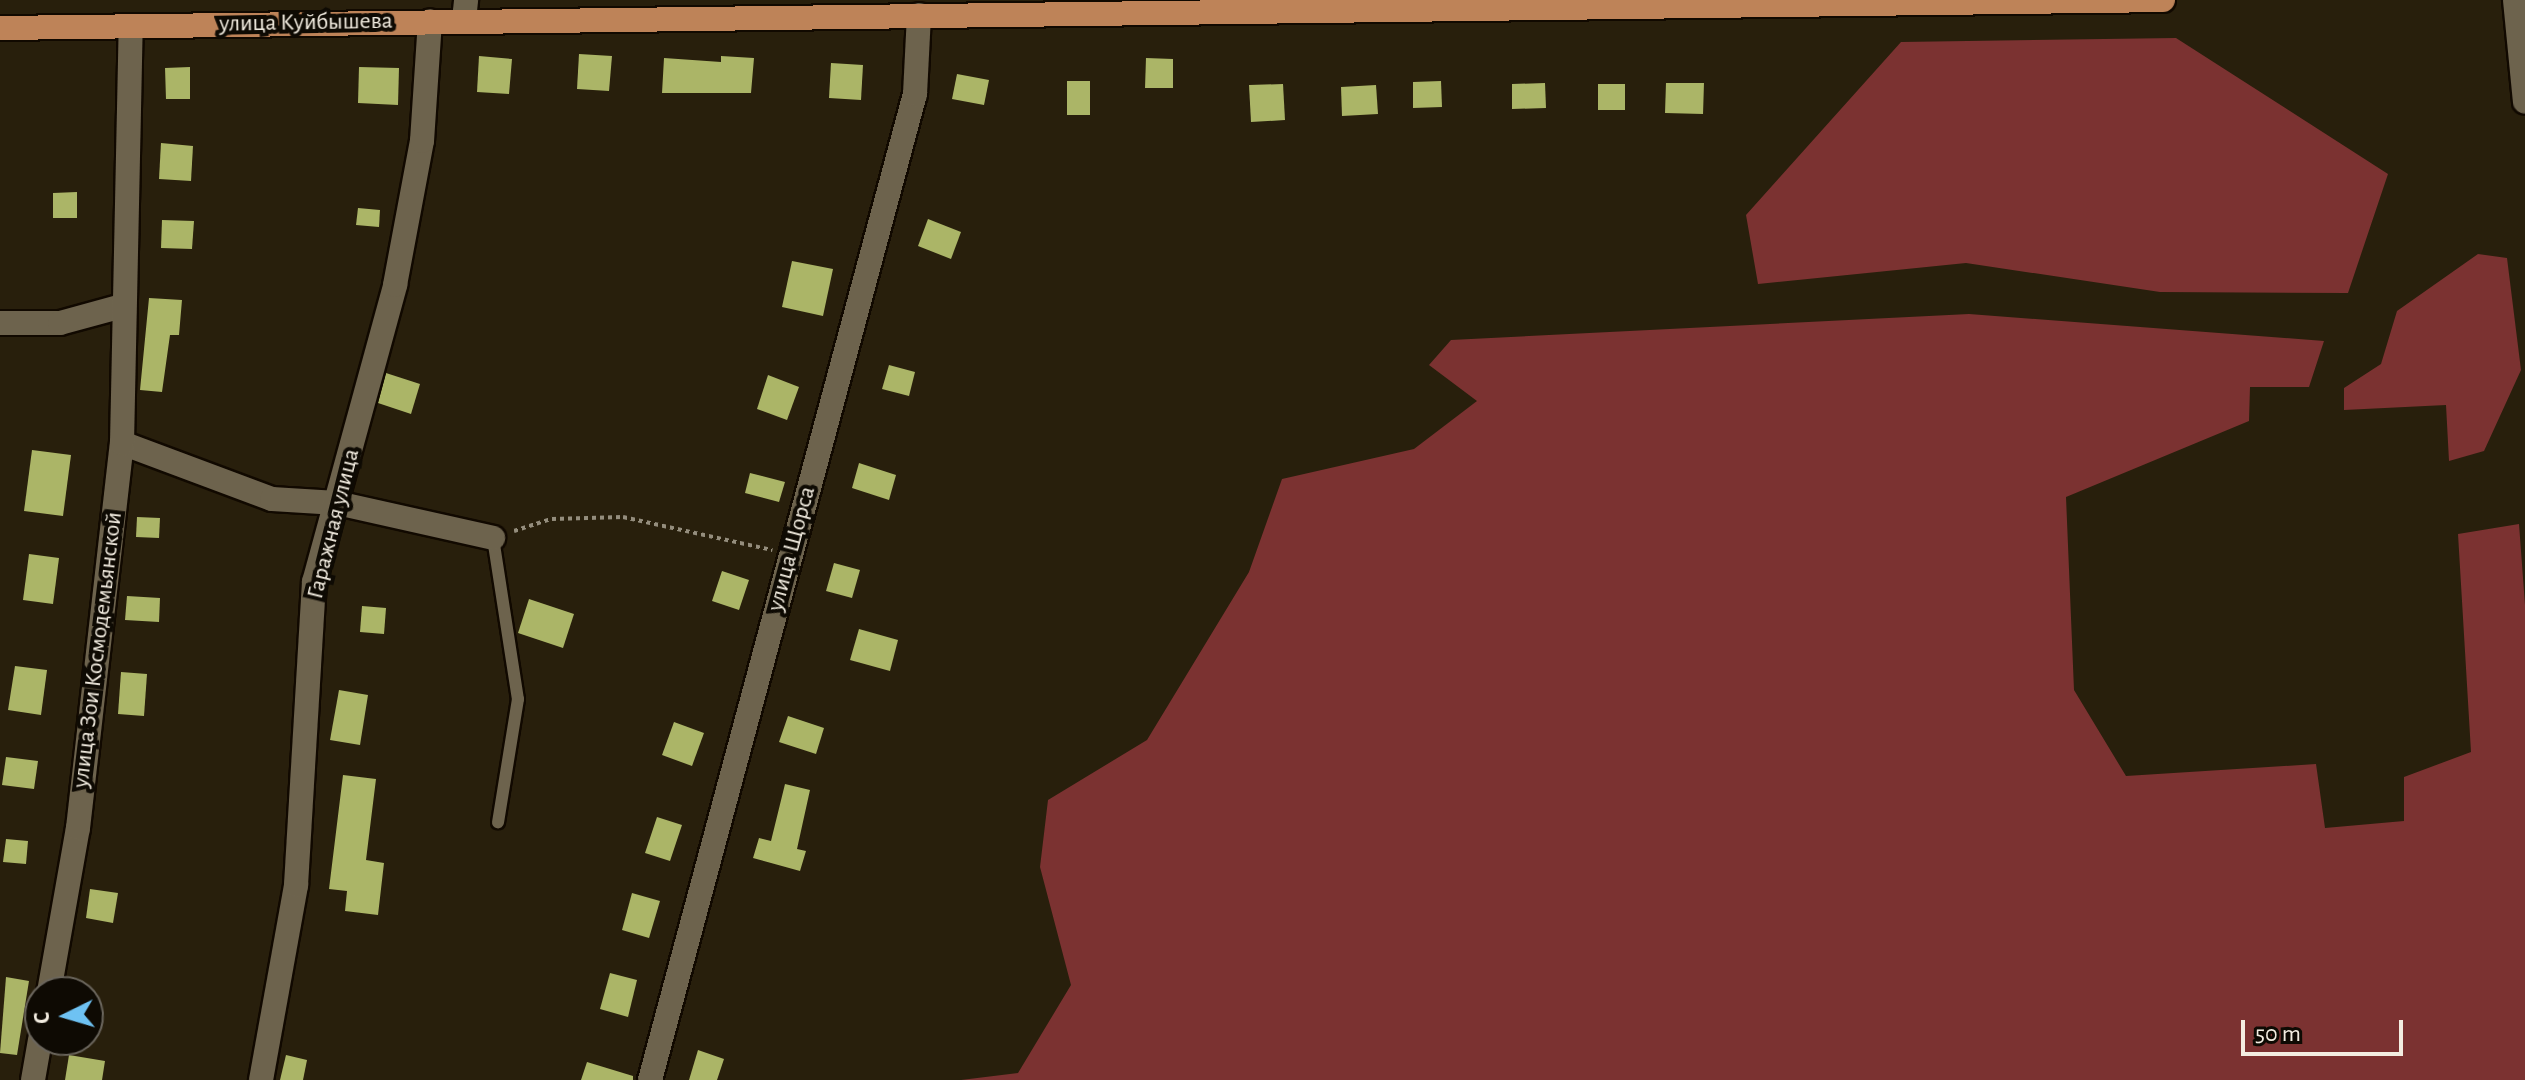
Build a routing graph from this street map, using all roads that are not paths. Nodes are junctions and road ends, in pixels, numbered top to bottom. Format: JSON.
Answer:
{"nodes":[{"id":1,"x":2163,"y":0,"type":"edge"},
{"id":2,"x":2515,"y":0,"type":"edge"},
{"id":3,"x":893,"y":8,"type":"edge"},
{"id":4,"x":465,"y":10,"type":"edge"},
{"id":5,"x":919,"y":15,"type":"junction"},
{"id":6,"x":430,"y":21,"type":"junction"},
{"id":7,"x":131,"y":27,"type":"junction"},
{"id":8,"x":0,"y":28,"type":"edge"},
{"id":9,"x":2525,"y":102,"type":"edge"},
{"id":10,"x":122,"y":306,"type":"junction"},
{"id":11,"x":0,"y":323,"type":"edge"},
{"id":12,"x":122,"y":443,"type":"junction"},
{"id":13,"x":337,"y":503,"type":"junction"},
{"id":14,"x":493,"y":538,"type":"joint"},
{"id":15,"x":498,"y":822,"type":"dead end"},
{"id":16,"x":52,"y":976,"type":"edge"},
{"id":17,"x":37,"y":1056,"type":"edge"},
{"id":18,"x":33,"y":1080,"type":"edge"},
{"id":19,"x":261,"y":1080,"type":"edge"},
{"id":20,"x":650,"y":1080,"type":"edge"}],
"edges":[{"from":1,"to":5,"type":"highway","name":"улица Куйбышева"},
{"from":2,"to":9,"type":"street"},
{"from":3,"to":4,"type":"highway","name":"улица Куйбышева"},
{"from":3,"to":5,"type":"highway","name":"улица Куйбышева"},
{"from":4,"to":6,"type":"highway","name":"улица Куйбышева"},
{"from":5,"to":20,"type":"street","name":"улица Щорса"},
{"from":6,"to":7,"type":"highway","name":"улица Куйбышева"},
{"from":6,"to":13,"type":"street","name":"Гаражная улица"},
{"from":7,"to":8,"type":"highway","name":"улица Куйбышева"},
{"from":7,"to":10,"type":"street","name":"улица Зои Космодемьянской"},
{"from":10,"to":11,"type":"street"},
{"from":10,"to":12,"type":"street","name":"улица Зои Космодемьянской"},
{"from":12,"to":13,"type":"street"},
{"from":12,"to":16,"type":"street","name":"улица Зои Космодемьянской"},
{"from":13,"to":14,"type":"street"},
{"from":13,"to":19,"type":"street","name":"Гаражная улица"},
{"from":14,"to":15,"type":"lane"},
{"from":17,"to":18,"type":"street"}]}
